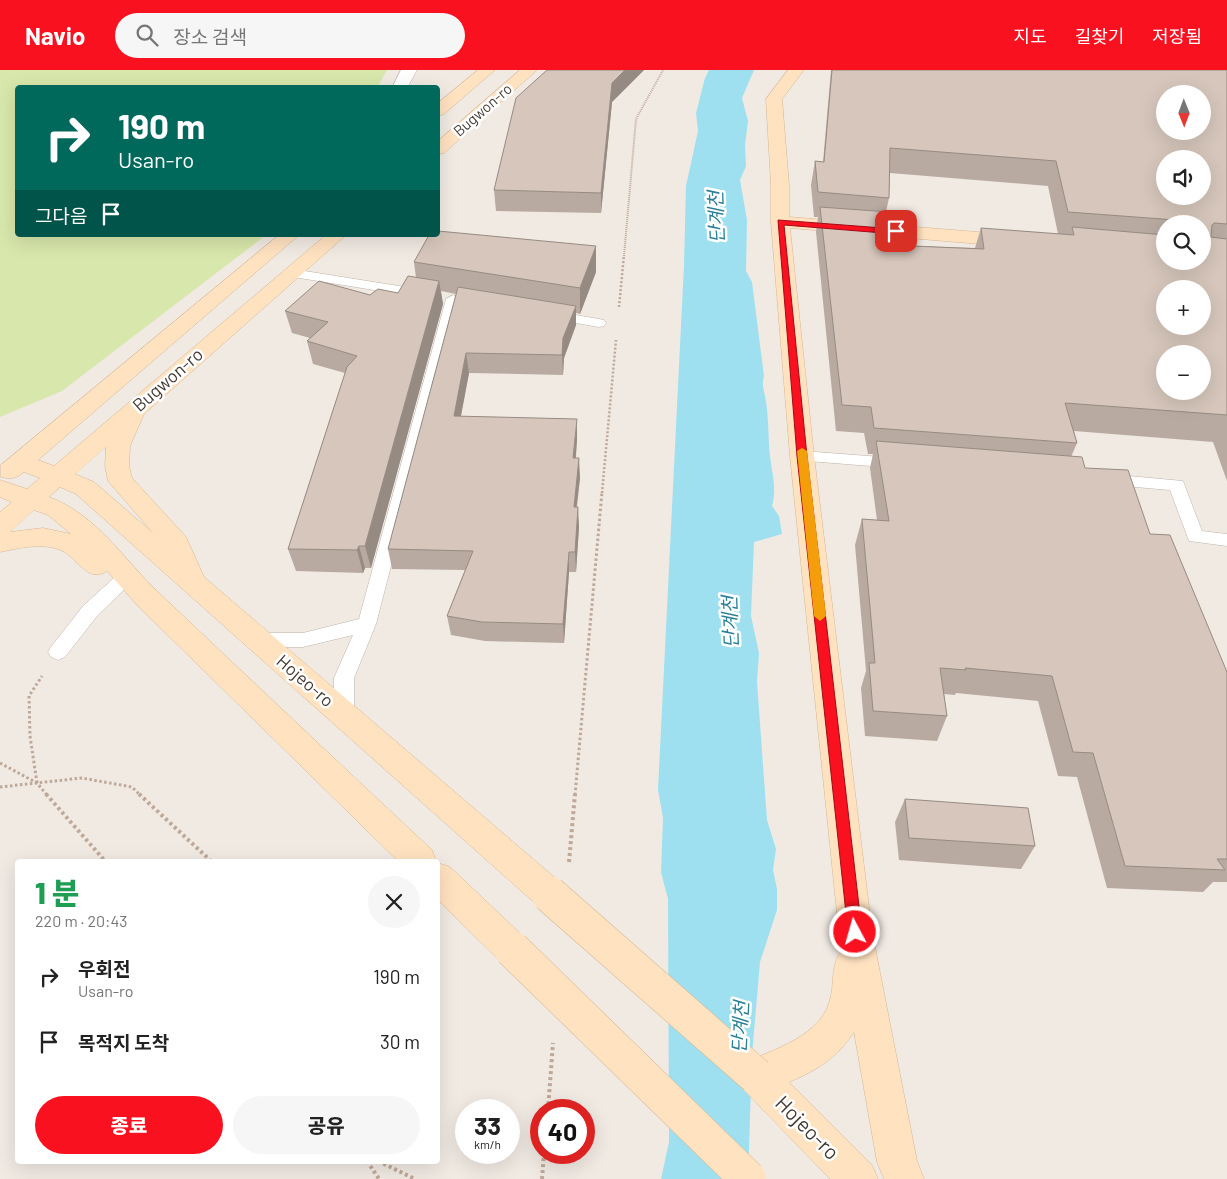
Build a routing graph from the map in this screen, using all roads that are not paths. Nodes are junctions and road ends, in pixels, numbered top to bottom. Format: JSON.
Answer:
{"nodes":[{"id":1,"x":408,"y":70,"type":"edge"},
{"id":2,"x":487,"y":70,"type":"edge"},
{"id":3,"x":529,"y":70,"type":"edge"},
{"id":4,"x":796,"y":70,"type":"edge"},
{"id":5,"x":400,"y":85,"type":"edge"},
{"id":6,"x":440,"y":109,"type":"edge"},
{"id":7,"x":440,"y":148,"type":"edge"},
{"id":8,"x":780,"y":222,"type":"junction"},
{"id":9,"x":288,"y":237,"type":"edge"},
{"id":10,"x":335,"y":237,"type":"edge"},
{"id":11,"x":1037,"y":243,"type":"edge"},
{"id":12,"x":292,"y":273,"type":"junction"},
{"id":13,"x":540,"y":313,"type":"edge"},
{"id":14,"x":598,"y":323,"type":"dead end"},
{"id":15,"x":150,"y":395,"type":"junction"},
{"id":16,"x":802,"y":456,"type":"junction"},
{"id":17,"x":22,"y":462,"type":"junction"},
{"id":18,"x":910,"y":464,"type":"edge"},
{"id":19,"x":56,"y":476,"type":"junction"},
{"id":20,"x":1088,"y":478,"type":"edge"},
{"id":21,"x":0,"y":480,"type":"edge"},
{"id":22,"x":0,"y":488,"type":"edge"},
{"id":23,"x":31,"y":499,"type":"junction"},
{"id":24,"x":0,"y":526,"type":"edge"},
{"id":25,"x":1227,"y":540,"type":"edge"},
{"id":26,"x":0,"y":543,"type":"edge"},
{"id":27,"x":121,"y":582,"type":"junction"},
{"id":28,"x":193,"y":583,"type":"junction"},
{"id":29,"x":147,"y":598,"type":"junction"},
{"id":30,"x":367,"y":624,"type":"junction"},
{"id":31,"x":259,"y":640,"type":"junction"},
{"id":32,"x":58,"y":652,"type":"road end"},
{"id":33,"x":344,"y":715,"type":"junction"},
{"id":34,"x":418,"y":859,"type":"edge"},
{"id":35,"x":440,"y":880,"type":"edge"},
{"id":36,"x":855,"y":932,"type":"junction"},
{"id":37,"x":756,"y":1076,"type":"junction"},
{"id":38,"x":748,"y":1179,"type":"edge"},
{"id":39,"x":858,"y":1179,"type":"edge"},
{"id":40,"x":904,"y":1179,"type":"edge"}],
"edges":[{"from":1,"to":5,"type":"street"},
{"from":2,"to":6,"type":"street","name":"Bugwon-ro"},
{"from":3,"to":7,"type":"street","name":"Bugwon-ro"},
{"from":4,"to":8,"type":"street"},
{"from":8,"to":11,"type":"street"},
{"from":8,"to":16,"type":"street"},
{"from":9,"to":17,"type":"street","name":"Bugwon-ro"},
{"from":10,"to":12,"type":"street","name":"Bugwon-ro"},
{"from":12,"to":15,"type":"street","name":"Bugwon-ro"},
{"from":12,"to":30,"type":"lane"},
{"from":13,"to":14,"type":"lane"},
{"from":15,"to":19,"type":"street","name":"Bugwon-ro"},
{"from":15,"to":28,"type":"street"},
{"from":16,"to":18,"type":"lane"},
{"from":16,"to":36,"type":"street"},
{"from":17,"to":19,"type":"street","name":"Hojeo-ro"},
{"from":17,"to":21,"type":"street","name":"Bugwon-ro"},
{"from":19,"to":23,"type":"street","name":"Bugwon-ro"},
{"from":19,"to":28,"type":"street","name":"Hojeo-ro"},
{"from":20,"to":25,"type":"lane"},
{"from":22,"to":23,"type":"street"},
{"from":23,"to":24,"type":"street","name":"Bugwon-ro"},
{"from":23,"to":29,"type":"street"},
{"from":26,"to":27,"type":"street"},
{"from":27,"to":29,"type":"street"},
{"from":27,"to":32,"type":"lane"},
{"from":28,"to":31,"type":"street","name":"Hojeo-ro"},
{"from":29,"to":34,"type":"street"},
{"from":30,"to":31,"type":"lane"},
{"from":30,"to":33,"type":"lane"},
{"from":31,"to":33,"type":"street","name":"Hojeo-ro"},
{"from":33,"to":37,"type":"street","name":"Hojeo-ro","bridge":true},
{"from":35,"to":38,"type":"street","bridge":true},
{"from":36,"to":37,"type":"street"},
{"from":36,"to":40,"type":"street"},
{"from":37,"to":39,"type":"street","name":"Hojeo-ro"}]}
